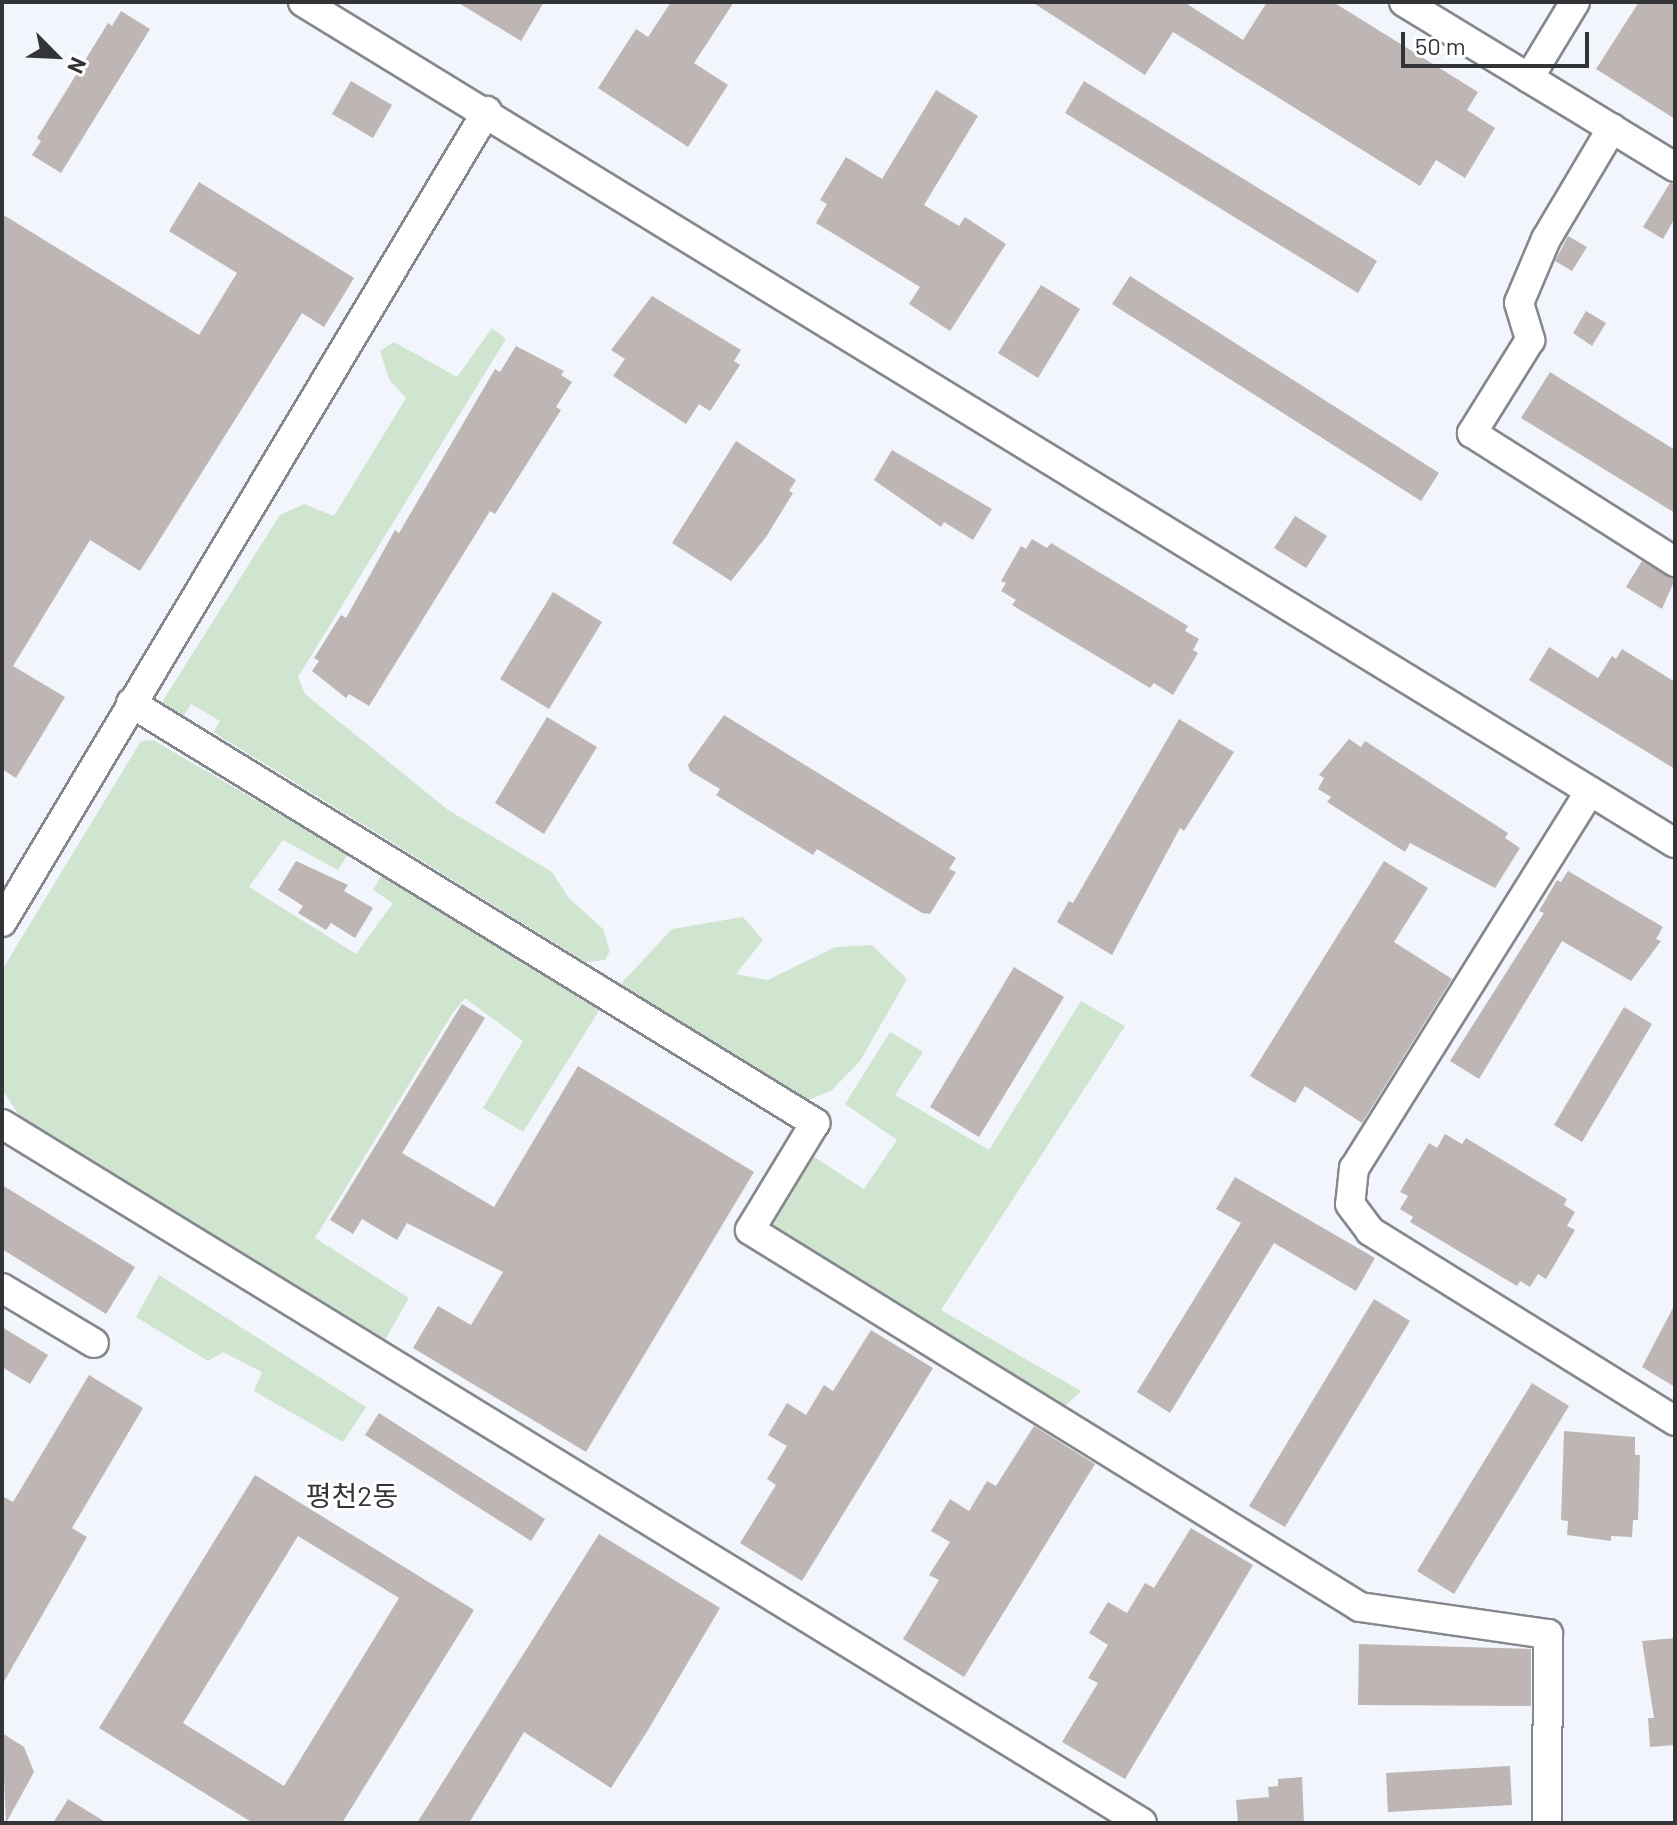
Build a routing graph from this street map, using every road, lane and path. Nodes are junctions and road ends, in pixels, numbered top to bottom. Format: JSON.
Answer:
{"nodes":[{"id":1,"x":303,"y":2,"type":"edge"},
{"id":2,"x":1404,"y":2,"type":"edge"},
{"id":3,"x":1575,"y":2,"type":"edge"},
{"id":4,"x":1529,"y":78,"type":"junction"},
{"id":5,"x":487,"y":111,"type":"junction"},
{"id":6,"x":1612,"y":128,"type":"junction"},
{"id":7,"x":1675,"y":167,"type":"edge"},
{"id":8,"x":1675,"y":562,"type":"edge"},
{"id":9,"x":131,"y":703,"type":"junction"},
{"id":10,"x":1590,"y":791,"type":"junction"},
{"id":11,"x":1675,"y":843,"type":"edge"},
{"id":12,"x":2,"y":922,"type":"edge"},
{"id":13,"x":2,"y":1124,"type":"edge"},
{"id":14,"x":2,"y":1288,"type":"edge"},
{"id":15,"x":94,"y":1343,"type":"dead end"},
{"id":16,"x":1675,"y":1421,"type":"edge"},
{"id":17,"x":1142,"y":1823,"type":"edge"},
{"id":18,"x":1547,"y":1823,"type":"edge"}],
"edges":[{"from":1,"to":5,"type":"street"},
{"from":2,"to":4,"type":"street"},
{"from":3,"to":4,"type":"street"},
{"from":4,"to":6,"type":"street"},
{"from":5,"to":9,"type":"street"},
{"from":5,"to":10,"type":"street"},
{"from":6,"to":7,"type":"street"},
{"from":6,"to":8,"type":"street"},
{"from":9,"to":12,"type":"street"},
{"from":9,"to":18,"type":"street"},
{"from":10,"to":11,"type":"street"},
{"from":10,"to":16,"type":"street"},
{"from":13,"to":17,"type":"street"},
{"from":14,"to":15,"type":"street"}]}
